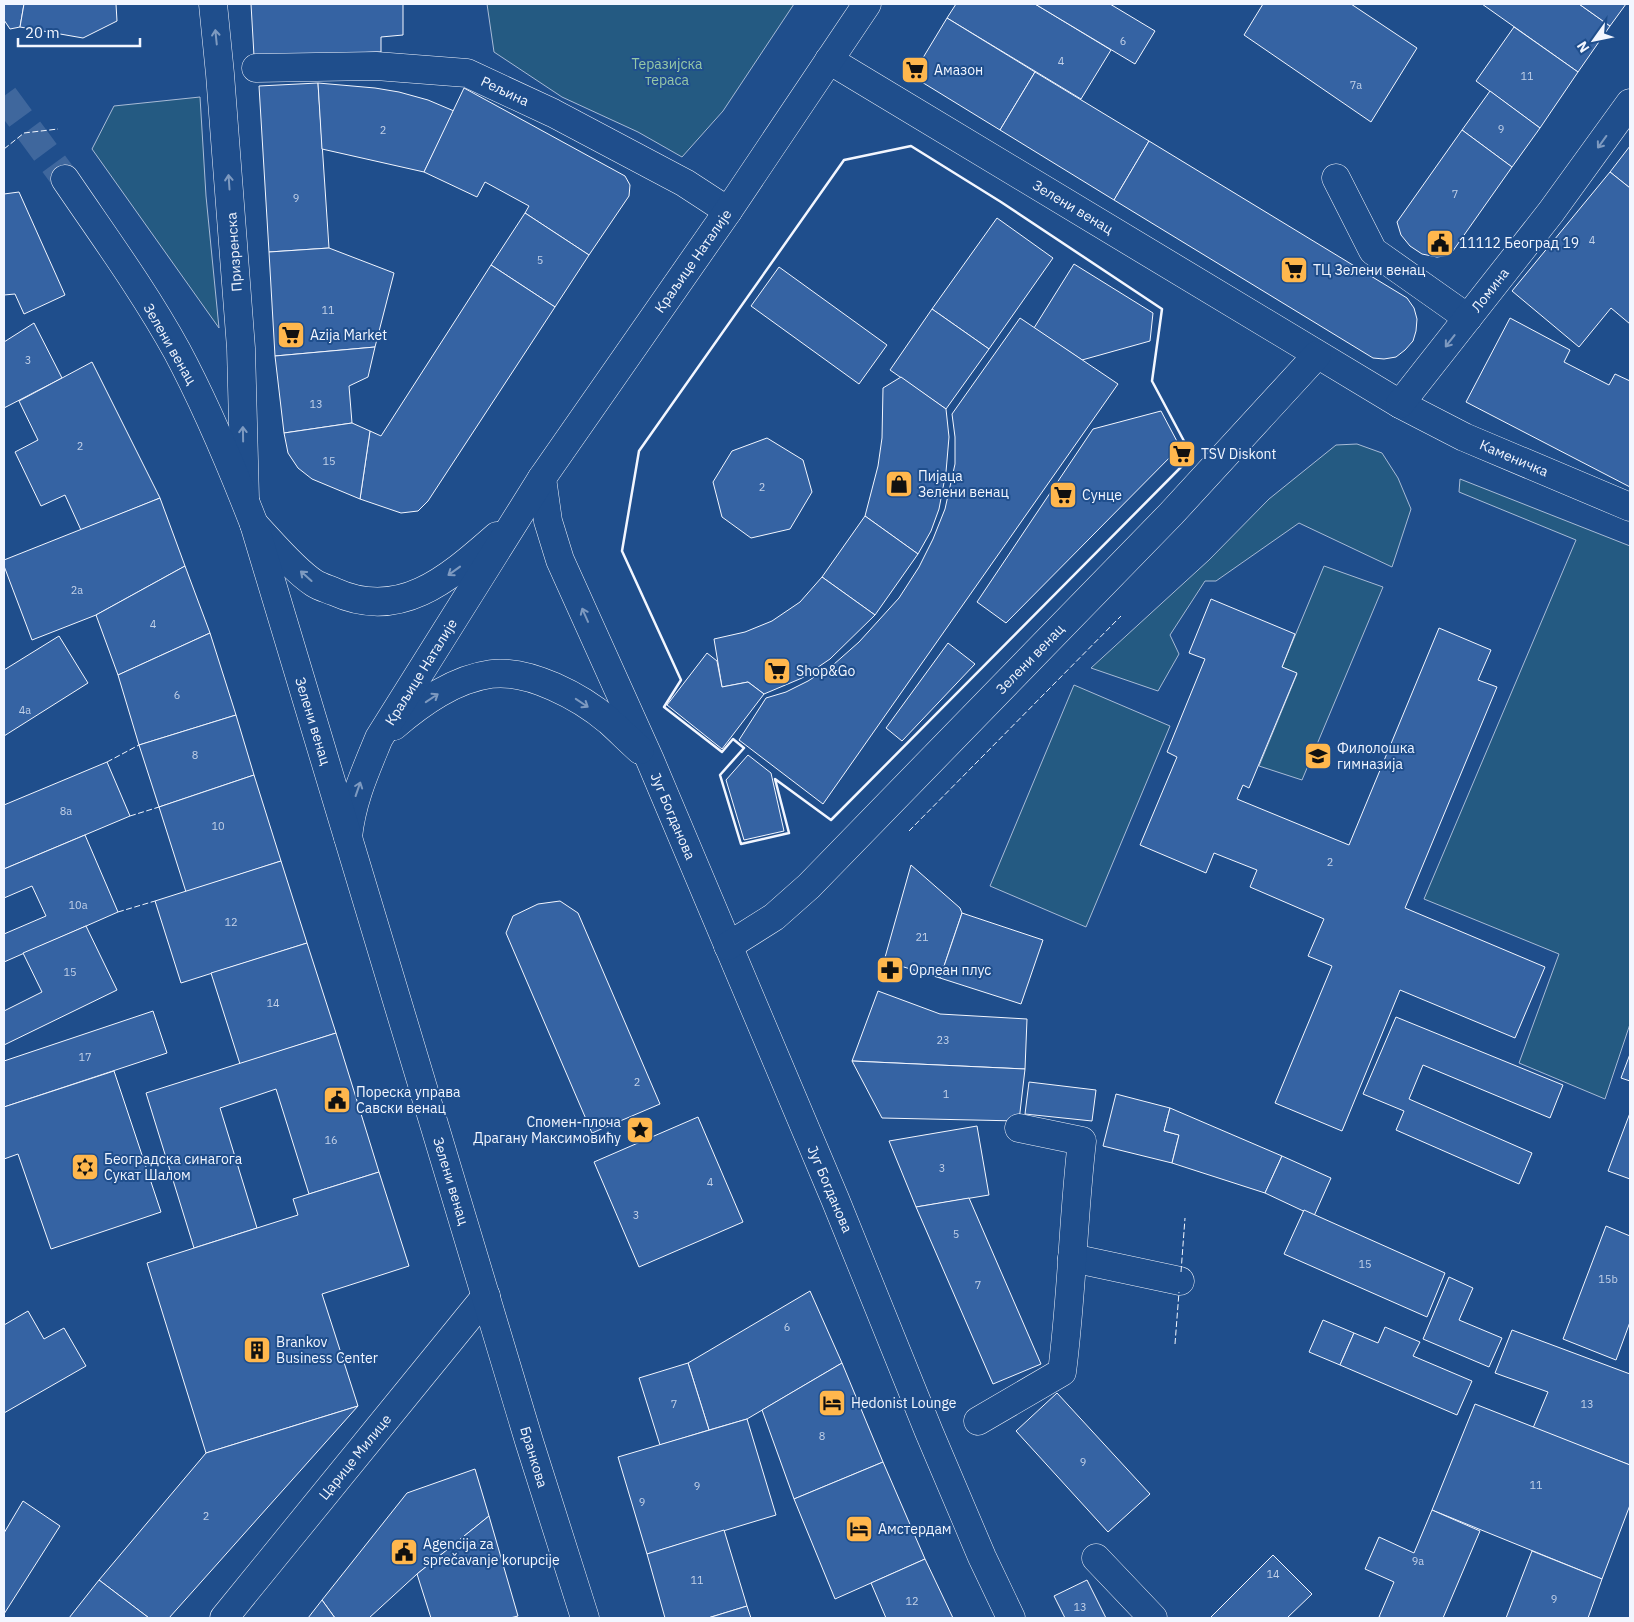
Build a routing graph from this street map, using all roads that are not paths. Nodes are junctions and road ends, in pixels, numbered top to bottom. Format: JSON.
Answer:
{"nodes":[{"id":1,"x":212,"y":4,"type":"edge"},
{"id":2,"x":867,"y":4,"type":"edge"},
{"id":3,"x":829,"y":60,"type":"junction"},
{"id":4,"x":220,"y":70,"type":"junction"},
{"id":5,"x":1630,"y":103,"type":"edge"},
{"id":6,"x":1336,"y":178,"type":"dead end"},
{"id":7,"x":65,"y":179,"type":"tunnel mouth"},
{"id":8,"x":728,"y":211,"type":"junction"},
{"id":9,"x":1468,"y":318,"type":"junction"},
{"id":10,"x":1317,"y":355,"type":"junction"},
{"id":11,"x":1400,"y":404,"type":"junction"},
{"id":12,"x":542,"y":478,"type":"junction"},
{"id":13,"x":1630,"y":507,"type":"edge"},
{"id":14,"x":249,"y":512,"type":"junction"},
{"id":15,"x":519,"y":518,"type":"junction"},
{"id":16,"x":379,"y":738,"type":"junction"},
{"id":17,"x":650,"y":760,"type":"junction"},
{"id":18,"x":348,"y":837,"type":"junction"},
{"id":19,"x":728,"y":946,"type":"junction"},
{"id":20,"x":1019,"y":1128,"type":"dead end"},
{"id":21,"x":1072,"y":1258,"type":"junction"},
{"id":22,"x":1180,"y":1281,"type":"dead end"},
{"id":23,"x":486,"y":1296,"type":"junction"},
{"id":24,"x":978,"y":1421,"type":"dead end"},
{"id":25,"x":1096,"y":1558,"type":"dead end"},
{"id":26,"x":224,"y":1618,"type":"edge"},
{"id":27,"x":585,"y":1618,"type":"edge"},
{"id":28,"x":1011,"y":1618,"type":"edge"},
{"id":29,"x":1153,"y":1618,"type":"edge"}],
"edges":[{"from":4,"to":1,"type":"street","name":"Призренска","one_way":true},
{"from":2,"to":3,"type":"street","name":"Краљице Наталије"},
{"from":3,"to":8,"type":"street","name":"Краљице Наталије"},
{"from":3,"to":10,"type":"street","name":"Зелени венац"},
{"from":4,"to":8,"type":"street","name":"Рељина"},
{"from":14,"to":4,"type":"street","name":"Призренска","one_way":true},
{"from":5,"to":9,"type":"street","name":"Ломина","one_way":true},
{"from":6,"to":9,"type":"street"},
{"from":7,"to":14,"type":"street","name":"Зелени венац"},
{"from":8,"to":12,"type":"street","name":"Краљице Наталије"},
{"from":9,"to":11,"type":"street","name":"Ломина","one_way":true},
{"from":10,"to":11,"type":"street","name":"Зелени венац"},
{"from":10,"to":19,"type":"street","name":"Зелени венац"},
{"from":11,"to":13,"type":"street","name":"Каменичка"},
{"from":12,"to":15,"type":"street","name":"Краљице Наталије"},
{"from":17,"to":12,"type":"street","name":"Југ Богданова","one_way":true},
{"from":15,"to":14,"type":"street","name":"Краљице Наталије","one_way":true},
{"from":14,"to":18,"type":"street","name":"Зелени венац"},
{"from":15,"to":16,"type":"street","name":"Краљице Наталије"},
{"from":16,"to":17,"type":"street","name":"Југ Богданова","one_way":true},
{"from":18,"to":16,"type":"street","name":"Краљице Наталије","one_way":true},
{"from":17,"to":19,"type":"street","name":"Југ Богданова"},
{"from":18,"to":23,"type":"street","name":"Зелени венац"},
{"from":19,"to":28,"type":"street","name":"Југ Богданова"},
{"from":20,"to":21,"type":"street"},
{"from":21,"to":22,"type":"street"},
{"from":21,"to":24,"type":"street"},
{"from":23,"to":26,"type":"street","name":"Царице Милице"},
{"from":23,"to":27,"type":"street","name":"Бранкова"},
{"from":25,"to":29,"type":"street"}]}
